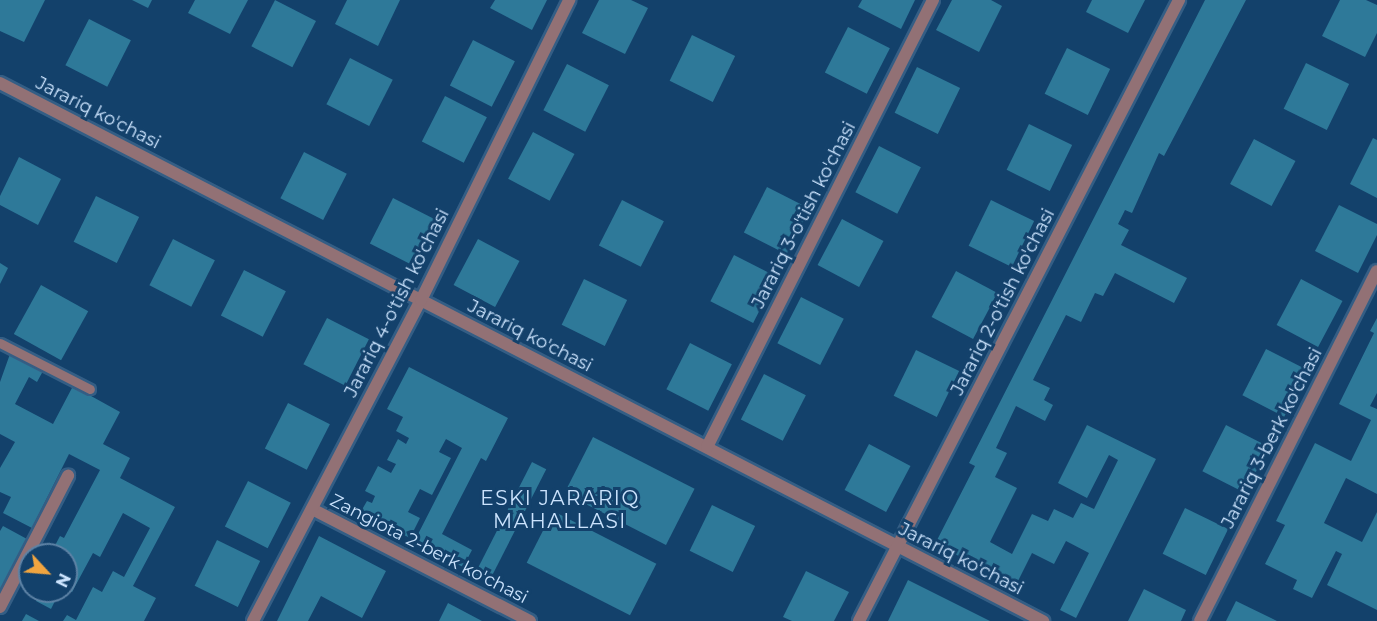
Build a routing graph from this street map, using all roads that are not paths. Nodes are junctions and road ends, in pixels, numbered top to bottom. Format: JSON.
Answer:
{"nodes":[{"id":1,"x":569,"y":0,"type":"edge"},
{"id":2,"x":933,"y":0,"type":"edge"},
{"id":3,"x":1179,"y":0,"type":"edge"},
{"id":4,"x":0,"y":83,"type":"edge"},
{"id":5,"x":1377,"y":271,"type":"edge"},
{"id":6,"x":421,"y":300,"type":"junction"},
{"id":7,"x":0,"y":343,"type":"edge"},
{"id":8,"x":90,"y":388,"type":"dead end"},
{"id":9,"x":707,"y":447,"type":"junction"},
{"id":10,"x":69,"y":476,"type":"dead end"},
{"id":11,"x":312,"y":509,"type":"junction"},
{"id":12,"x":898,"y":547,"type":"junction"},
{"id":13,"x":0,"y":607,"type":"edge"},
{"id":14,"x":253,"y":621,"type":"edge"},
{"id":15,"x":530,"y":621,"type":"edge"},
{"id":16,"x":859,"y":621,"type":"edge"},
{"id":17,"x":1043,"y":621,"type":"edge"},
{"id":18,"x":1200,"y":621,"type":"edge"}],
"edges":[{"from":1,"to":6,"type":"street","name":"Jarariq 4-o'tish ko'chasi"},
{"from":2,"to":9,"type":"street","name":"Jarariq 3-o'tish ko'chasi"},
{"from":3,"to":12,"type":"street","name":"Jarariq 2-o'tish ko'chasi"},
{"from":4,"to":6,"type":"street","name":"Jarariq ko'chasi"},
{"from":5,"to":18,"type":"street","name":"Jarariq 3-berk ko'chasi"},
{"from":6,"to":9,"type":"street","name":"Jarariq ko'chasi"},
{"from":6,"to":11,"type":"street","name":"Jarariq 4-o'tish ko'chasi"},
{"from":7,"to":8,"type":"lane"},
{"from":9,"to":12,"type":"street","name":"Jarariq ko'chasi"},
{"from":10,"to":13,"type":"street"},
{"from":11,"to":14,"type":"street","name":"Jarariq 4-o'tish ko'chasi"},
{"from":11,"to":15,"type":"street","name":"Zangiota 2-berk ko'chasi"},
{"from":12,"to":16,"type":"street","name":"Jarariq 2-o'tish ko'chasi"},
{"from":12,"to":17,"type":"street","name":"Jarariq ko'chasi"}]}
